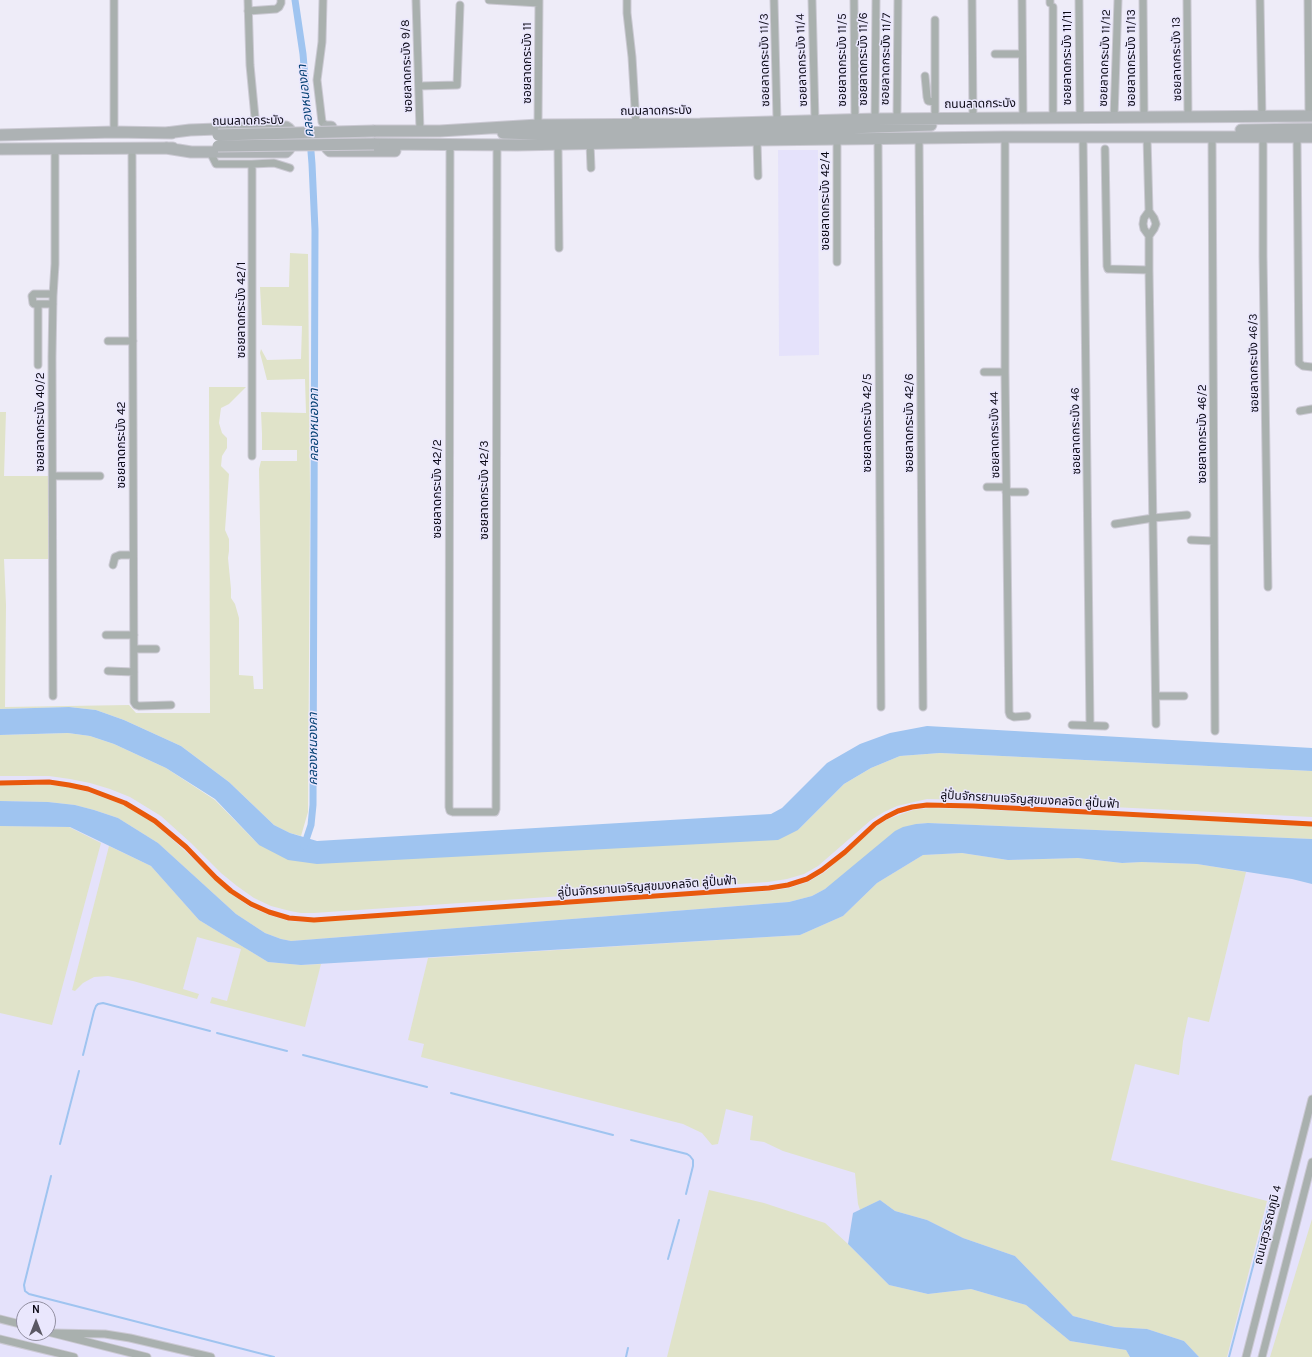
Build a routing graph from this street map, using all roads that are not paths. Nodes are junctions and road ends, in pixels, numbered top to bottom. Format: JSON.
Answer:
{"nodes":[{"id":1,"x":114,"y":0,"type":"edge"},
{"id":2,"x":248,"y":0,"type":"edge"},
{"id":3,"x":281,"y":0,"type":"edge"},
{"id":4,"x":323,"y":0,"type":"edge"},
{"id":5,"x":416,"y":0,"type":"edge"},
{"id":6,"x":489,"y":0,"type":"edge"},
{"id":7,"x":627,"y":0,"type":"edge"},
{"id":8,"x":774,"y":0,"type":"edge"},
{"id":9,"x":812,"y":0,"type":"edge"},
{"id":10,"x":854,"y":0,"type":"edge"},
{"id":11,"x":876,"y":0,"type":"edge"},
{"id":12,"x":898,"y":0,"type":"edge"},
{"id":13,"x":972,"y":0,"type":"edge"},
{"id":14,"x":1022,"y":0,"type":"edge"},
{"id":15,"x":1079,"y":0,"type":"edge"},
{"id":16,"x":1118,"y":0,"type":"edge"},
{"id":17,"x":1143,"y":0,"type":"edge"},
{"id":18,"x":1187,"y":0,"type":"edge"},
{"id":19,"x":1260,"y":0,"type":"edge"},
{"id":20,"x":1308,"y":0,"type":"edge"},
{"id":21,"x":539,"y":2,"type":"edge"},
{"id":22,"x":1051,"y":3,"type":"edge"},
{"id":23,"x":460,"y":5,"type":"dead end"},
{"id":24,"x":248,"y":11,"type":"junction"},
{"id":25,"x":935,"y":20,"type":"dead end"},
{"id":26,"x":995,"y":54,"type":"dead end"},
{"id":27,"x":1022,"y":54,"type":"junction"},
{"id":28,"x":925,"y":76,"type":"dead end"},
{"id":29,"x":419,"y":86,"type":"junction"},
{"id":30,"x":935,"y":102,"type":"junction"},
{"id":31,"x":1023,"y":117,"type":"junction"},
{"id":32,"x":1053,"y":117,"type":"junction"},
{"id":33,"x":1080,"y":117,"type":"junction"},
{"id":34,"x":1114,"y":117,"type":"junction"},
{"id":35,"x":1144,"y":117,"type":"junction"},
{"id":36,"x":1188,"y":117,"type":"junction"},
{"id":37,"x":1262,"y":117,"type":"junction"},
{"id":38,"x":1311,"y":117,"type":"edge"},
{"id":39,"x":897,"y":118,"type":"junction"},
{"id":40,"x":935,"y":118,"type":"junction"},
{"id":41,"x":973,"y":118,"type":"junction"},
{"id":42,"x":855,"y":119,"type":"junction"},
{"id":43,"x":875,"y":119,"type":"junction"},
{"id":44,"x":777,"y":120,"type":"junction"},
{"id":45,"x":815,"y":120,"type":"junction"},
{"id":46,"x":636,"y":124,"type":"junction"},
{"id":47,"x":538,"y":125,"type":"junction"},
{"id":48,"x":327,"y":127,"type":"junction"},
{"id":49,"x":256,"y":128,"type":"junction"},
{"id":50,"x":1312,"y":129,"type":"edge"},
{"id":51,"x":417,"y":131,"type":"junction"},
{"id":52,"x":440,"y":131,"type":"junction"},
{"id":53,"x":114,"y":132,"type":"junction"},
{"id":54,"x":166,"y":133,"type":"junction"},
{"id":55,"x":0,"y":135,"type":"edge"},
{"id":56,"x":14,"y":135,"type":"junction"},
{"id":57,"x":1005,"y":137,"type":"junction"},
{"id":58,"x":1083,"y":137,"type":"junction"},
{"id":59,"x":1147,"y":137,"type":"junction"},
{"id":60,"x":1312,"y":137,"type":"edge"},
{"id":61,"x":919,"y":138,"type":"junction"},
{"id":62,"x":1212,"y":138,"type":"junction"},
{"id":63,"x":1263,"y":138,"type":"junction"},
{"id":64,"x":1297,"y":138,"type":"junction"},
{"id":65,"x":878,"y":139,"type":"junction"},
{"id":66,"x":757,"y":140,"type":"junction"},
{"id":67,"x":773,"y":140,"type":"junction"},
{"id":68,"x":837,"y":140,"type":"junction"},
{"id":69,"x":590,"y":143,"type":"junction"},
{"id":70,"x":216,"y":144,"type":"junction"},
{"id":71,"x":421,"y":144,"type":"junction"},
{"id":72,"x":450,"y":144,"type":"junction"},
{"id":73,"x":558,"y":144,"type":"junction"},
{"id":74,"x":497,"y":145,"type":"junction"},
{"id":75,"x":55,"y":148,"type":"junction"},
{"id":76,"x":132,"y":148,"type":"junction"},
{"id":77,"x":0,"y":149,"type":"edge"},
{"id":78,"x":15,"y":149,"type":"junction"},
{"id":79,"x":1105,"y":150,"type":"dead end"},
{"id":80,"x":252,"y":164,"type":"junction"},
{"id":81,"x":290,"y":168,"type":"dead end"},
{"id":82,"x":591,"y":168,"type":"dead end"},
{"id":83,"x":758,"y":176,"type":"dead end"},
{"id":84,"x":1149,"y":211,"type":"junction"},
{"id":85,"x":1149,"y":236,"type":"junction"},
{"id":86,"x":559,"y":248,"type":"dead end"},
{"id":87,"x":837,"y":262,"type":"dead end"},
{"id":88,"x":1149,"y":270,"type":"junction"},
{"id":89,"x":53,"y":294,"type":"junction"},
{"id":90,"x":38,"y":304,"type":"junction"},
{"id":91,"x":53,"y":304,"type":"junction"},
{"id":92,"x":108,"y":341,"type":"dead end"},
{"id":93,"x":133,"y":341,"type":"junction"},
{"id":94,"x":38,"y":365,"type":"dead end"},
{"id":95,"x":1312,"y":367,"type":"edge"},
{"id":96,"x":984,"y":372,"type":"dead end"},
{"id":97,"x":1005,"y":372,"type":"junction"},
{"id":98,"x":1312,"y":409,"type":"edge"},
{"id":99,"x":1300,"y":411,"type":"dead end"},
{"id":100,"x":252,"y":456,"type":"dead end"},
{"id":101,"x":52,"y":476,"type":"junction"},
{"id":102,"x":100,"y":476,"type":"dead end"},
{"id":103,"x":987,"y":487,"type":"dead end"},
{"id":104,"x":1006,"y":490,"type":"junction"},
{"id":105,"x":1024,"y":492,"type":"dead end"},
{"id":106,"x":1187,"y":515,"type":"dead end"},
{"id":107,"x":1153,"y":518,"type":"junction"},
{"id":108,"x":1116,"y":524,"type":"dead end"},
{"id":109,"x":1191,"y":540,"type":"dead end"},
{"id":110,"x":1214,"y":541,"type":"junction"},
{"id":111,"x":133,"y":555,"type":"junction"},
{"id":112,"x":113,"y":565,"type":"dead end"},
{"id":113,"x":1268,"y":588,"type":"dead end"},
{"id":114,"x":106,"y":635,"type":"dead end"},
{"id":115,"x":134,"y":635,"type":"junction"},
{"id":116,"x":134,"y":649,"type":"junction"},
{"id":117,"x":156,"y":649,"type":"dead end"},
{"id":118,"x":108,"y":671,"type":"dead end"},
{"id":119,"x":134,"y":672,"type":"junction"},
{"id":120,"x":53,"y":696,"type":"dead end"},
{"id":121,"x":1156,"y":696,"type":"junction"},
{"id":122,"x":1184,"y":696,"type":"dead end"},
{"id":123,"x":171,"y":705,"type":"dead end"},
{"id":124,"x":881,"y":707,"type":"dead end"},
{"id":125,"x":923,"y":707,"type":"dead end"},
{"id":126,"x":1027,"y":716,"type":"dead end"},
{"id":127,"x":1156,"y":724,"type":"dead end"},
{"id":128,"x":1072,"y":726,"type":"dead end"},
{"id":129,"x":1090,"y":726,"type":"junction"},
{"id":130,"x":1105,"y":726,"type":"dead end"},
{"id":131,"x":1215,"y":731,"type":"dead end"},
{"id":132,"x":472,"y":811,"type":"joint"},
{"id":133,"x":1312,"y":1099,"type":"edge"},
{"id":134,"x":1312,"y":1162,"type":"edge"},
{"id":135,"x":0,"y":1319,"type":"edge"},
{"id":136,"x":16,"y":1323,"type":"edge"},
{"id":137,"x":56,"y":1332,"type":"edge"},
{"id":138,"x":56,"y":1333,"type":"edge"},
{"id":139,"x":0,"y":1339,"type":"edge"},
{"id":140,"x":43,"y":1349,"type":"junction"},
{"id":141,"x":57,"y":1357,"type":"edge"},
{"id":142,"x":74,"y":1357,"type":"edge"},
{"id":143,"x":146,"y":1357,"type":"edge"},
{"id":144,"x":210,"y":1357,"type":"edge"},
{"id":145,"x":1246,"y":1357,"type":"edge"},
{"id":146,"x":1262,"y":1357,"type":"edge"}],
"edges":[{"from":1,"to":53,"type":"street"},
{"from":2,"to":24,"type":"street"},
{"from":3,"to":24,"type":"street"},
{"from":4,"to":48,"type":"street"},
{"from":5,"to":29,"type":"street","name":"ซอยลาดกระบัง 9/8"},
{"from":6,"to":21,"type":"street"},
{"from":7,"to":46,"type":"street"},
{"from":8,"to":44,"type":"street","name":"ซอยลาดกระบัง 11/3"},
{"from":9,"to":45,"type":"street","name":"ซอยลาดกระบัง 11/4"},
{"from":10,"to":42,"type":"street","name":"ซอยลาดกระบัง 11/5"},
{"from":11,"to":43,"type":"street","name":"ซอยลาดกระบัง 11/6"},
{"from":12,"to":39,"type":"street","name":"ซอยลาดกระบัง 11/7"},
{"from":13,"to":41,"type":"street"},
{"from":14,"to":27,"type":"street"},
{"from":15,"to":33,"type":"street","name":"ซอยลาดกระบัง 11/11"},
{"from":16,"to":34,"type":"street","name":"ซอยลาดกระบัง 11/12"},
{"from":17,"to":35,"type":"street","name":"ซอยลาดกระบัง 11/13"},
{"from":18,"to":36,"type":"street","name":"ซอยลาดกระบัง 13"},
{"from":19,"to":37,"type":"street"},
{"from":20,"to":38,"type":"street"},
{"from":21,"to":47,"type":"street","name":"ซอยลาดกระบัง 11"},
{"from":22,"to":32,"type":"street"},
{"from":23,"to":29,"type":"street"},
{"from":24,"to":49,"type":"street"},
{"from":25,"to":30,"type":"street"},
{"from":26,"to":27,"type":"street"},
{"from":27,"to":31,"type":"street"},
{"from":28,"to":30,"type":"street"},
{"from":29,"to":51,"type":"street","name":"ซอยลาดกระบัง 9/8"},
{"from":30,"to":40,"type":"street"},
{"from":31,"to":32,"type":"main road","name":"ถนนลาดกระบัง"},
{"from":31,"to":41,"type":"main road","name":"ถนนลาดกระบัง"},
{"from":32,"to":33,"type":"main road","name":"ถนนลาดกระบัง"},
{"from":33,"to":34,"type":"main road","name":"ถนนลาดกระบัง"},
{"from":34,"to":35,"type":"main road","name":"ถนนลาดกระบัง"},
{"from":35,"to":36,"type":"main road","name":"ถนนลาดกระบัง"},
{"from":36,"to":37,"type":"main road","name":"ถนนลาดกระบัง"},
{"from":37,"to":38,"type":"main road","name":"ถนนลาดกระบัง"},
{"from":38,"to":52,"type":"main road"},
{"from":39,"to":40,"type":"main road","name":"ถนนลาดกระบัง"},
{"from":39,"to":43,"type":"main road","name":"ถนนลาดกระบัง"},
{"from":40,"to":41,"type":"main road","name":"ถนนลาดกระบัง"},
{"from":42,"to":43,"type":"main road","name":"ถนนลาดกระบัง"},
{"from":42,"to":45,"type":"main road","name":"ถนนลาดกระบัง"},
{"from":44,"to":45,"type":"main road","name":"ถนนลาดกระบัง"},
{"from":44,"to":46,"type":"main road","name":"ถนนลาดกระบัง"},
{"from":46,"to":47,"type":"main road","name":"ถนนลาดกระบัง"},
{"from":47,"to":52,"type":"main road","name":"ถนนลาดกระบัง"},
{"from":48,"to":51,"type":"main road"},
{"from":48,"to":71,"type":"main road"},
{"from":49,"to":54,"type":"main road"},
{"from":49,"to":70,"type":"main road"},
{"from":50,"to":67,"type":"main road"},
{"from":51,"to":52,"type":"main road","name":"ถนนลาดกระบัง"},
{"from":51,"to":70,"type":"main road","name":"ถนนลาดกระบัง","bridge":true},
{"from":53,"to":54,"type":"main road","name":"ถนนลาดกระบัง"},
{"from":53,"to":56,"type":"main road","name":"ถนนลาดกระบัง"},
{"from":54,"to":70,"type":"main road","name":"ถนนลาดกระบัง"},
{"from":55,"to":56,"type":"main road","name":"ถนนลาดกระบัง"},
{"from":56,"to":78,"type":"main road"},
{"from":57,"to":58,"type":"main road","name":"ถนนลาดกระบัง"},
{"from":57,"to":61,"type":"main road","name":"ถนนลาดกระบัง"},
{"from":57,"to":97,"type":"street","name":"ซอยลาดกระบัง 44"},
{"from":58,"to":59,"type":"main road","name":"ถนนลาดกระบัง"},
{"from":58,"to":129,"type":"street","name":"ซอยลาดกระบัง 46"},
{"from":59,"to":62,"type":"main road","name":"ถนนลาดกระบัง"},
{"from":59,"to":84,"type":"street"},
{"from":60,"to":64,"type":"main road","name":"ถนนลาดกระบัง"},
{"from":61,"to":65,"type":"main road","name":"ถนนลาดกระบัง"},
{"from":61,"to":125,"type":"street","name":"ซอยลาดกระบัง 42/6"},
{"from":62,"to":63,"type":"main road","name":"ถนนลาดกระบัง"},
{"from":62,"to":110,"type":"street","name":"ซอยลาดกระบัง 46/2"},
{"from":63,"to":64,"type":"main road","name":"ถนนลาดกระบัง"},
{"from":63,"to":113,"type":"street","name":"ซอยลาดกระบัง 46/3"},
{"from":64,"to":95,"type":"street"},
{"from":65,"to":68,"type":"main road","name":"ถนนลาดกระบัง"},
{"from":65,"to":124,"type":"street","name":"ซอยลาดกระบัง 42/5"},
{"from":66,"to":67,"type":"main road","name":"ถนนลาดกระบัง"},
{"from":66,"to":69,"type":"main road","name":"ถนนลาดกระบัง"},
{"from":66,"to":83,"type":"street"},
{"from":67,"to":68,"type":"main road","name":"ถนนลาดกระบัง"},
{"from":68,"to":87,"type":"street","name":"ซอยลาดกระบัง 42/4"},
{"from":69,"to":73,"type":"main road","name":"ถนนลาดกระบัง"},
{"from":69,"to":82,"type":"street"},
{"from":70,"to":71,"type":"main road","name":"ถนนลาดกระบัง","bridge":true},
{"from":70,"to":76,"type":"main road","name":"ถนนลาดกระบัง"},
{"from":70,"to":80,"type":"street"},
{"from":71,"to":72,"type":"main road","name":"ถนนลาดกระบัง"},
{"from":72,"to":74,"type":"main road","name":"ถนนลาดกระบัง"},
{"from":72,"to":132,"type":"street","name":"ซอยลาดกระบัง 42/2"},
{"from":73,"to":74,"type":"main road","name":"ถนนลาดกระบัง"},
{"from":73,"to":86,"type":"street"},
{"from":74,"to":132,"type":"street","name":"ซอยลาดกระบัง 42/3"},
{"from":75,"to":76,"type":"main road","name":"ถนนลาดกระบัง"},
{"from":75,"to":78,"type":"main road","name":"ถนนลาดกระบัง"},
{"from":75,"to":89,"type":"street","name":"ซอยลาดกระบัง 40/2"},
{"from":76,"to":93,"type":"street","name":"ซอยลาดกระบัง 42"},
{"from":77,"to":78,"type":"main road","name":"ถนนลาดกระบัง"},
{"from":79,"to":88,"type":"street"},
{"from":80,"to":81,"type":"street"},
{"from":80,"to":100,"type":"street","name":"ซอยลาดกระบัง 42/1"},
{"from":84,"to":85,"type":"street"},
{"from":84,"to":85,"type":"street"},
{"from":85,"to":88,"type":"street"},
{"from":88,"to":107,"type":"street"},
{"from":89,"to":90,"type":"street"},
{"from":89,"to":91,"type":"street","name":"ซอยลาดกระบัง 40/2"},
{"from":90,"to":91,"type":"street"},
{"from":90,"to":94,"type":"street"},
{"from":91,"to":101,"type":"street","name":"ซอยลาดกระบัง 40/2"},
{"from":92,"to":93,"type":"street"},
{"from":93,"to":111,"type":"street","name":"ซอยลาดกระบัง 42"},
{"from":96,"to":97,"type":"street"},
{"from":97,"to":104,"type":"street","name":"ซอยลาดกระบัง 44"},
{"from":98,"to":99,"type":"street"},
{"from":101,"to":102,"type":"street"},
{"from":101,"to":120,"type":"street","name":"ซอยลาดกระบัง 40/2"},
{"from":103,"to":104,"type":"street"},
{"from":104,"to":105,"type":"street"},
{"from":104,"to":126,"type":"street","name":"ซอยลาดกระบัง 44"},
{"from":106,"to":107,"type":"street"},
{"from":107,"to":108,"type":"street"},
{"from":107,"to":121,"type":"street"},
{"from":109,"to":110,"type":"street"},
{"from":110,"to":131,"type":"street","name":"ซอยลาดกระบัง 46/2"},
{"from":111,"to":112,"type":"street"},
{"from":111,"to":115,"type":"street","name":"ซอยลาดกระบัง 42"},
{"from":114,"to":115,"type":"street"},
{"from":115,"to":116,"type":"street","name":"ซอยลาดกระบัง 42"},
{"from":116,"to":117,"type":"street"},
{"from":116,"to":119,"type":"street","name":"ซอยลาดกระบัง 42"},
{"from":118,"to":119,"type":"street"},
{"from":119,"to":123,"type":"street","name":"ซอยลาดกระบัง 42"},
{"from":121,"to":122,"type":"street"},
{"from":121,"to":127,"type":"street"},
{"from":128,"to":129,"type":"street"},
{"from":129,"to":130,"type":"street"},
{"from":133,"to":145,"type":"street","name":"ถนนสุวรรณภูมิ 4"},
{"from":134,"to":146,"type":"street"},
{"from":135,"to":136,"type":"street"},
{"from":137,"to":144,"type":"street"},
{"from":138,"to":143,"type":"street"},
{"from":139,"to":140,"type":"street"},
{"from":140,"to":141,"type":"street"},
{"from":140,"to":142,"type":"street"}]}
